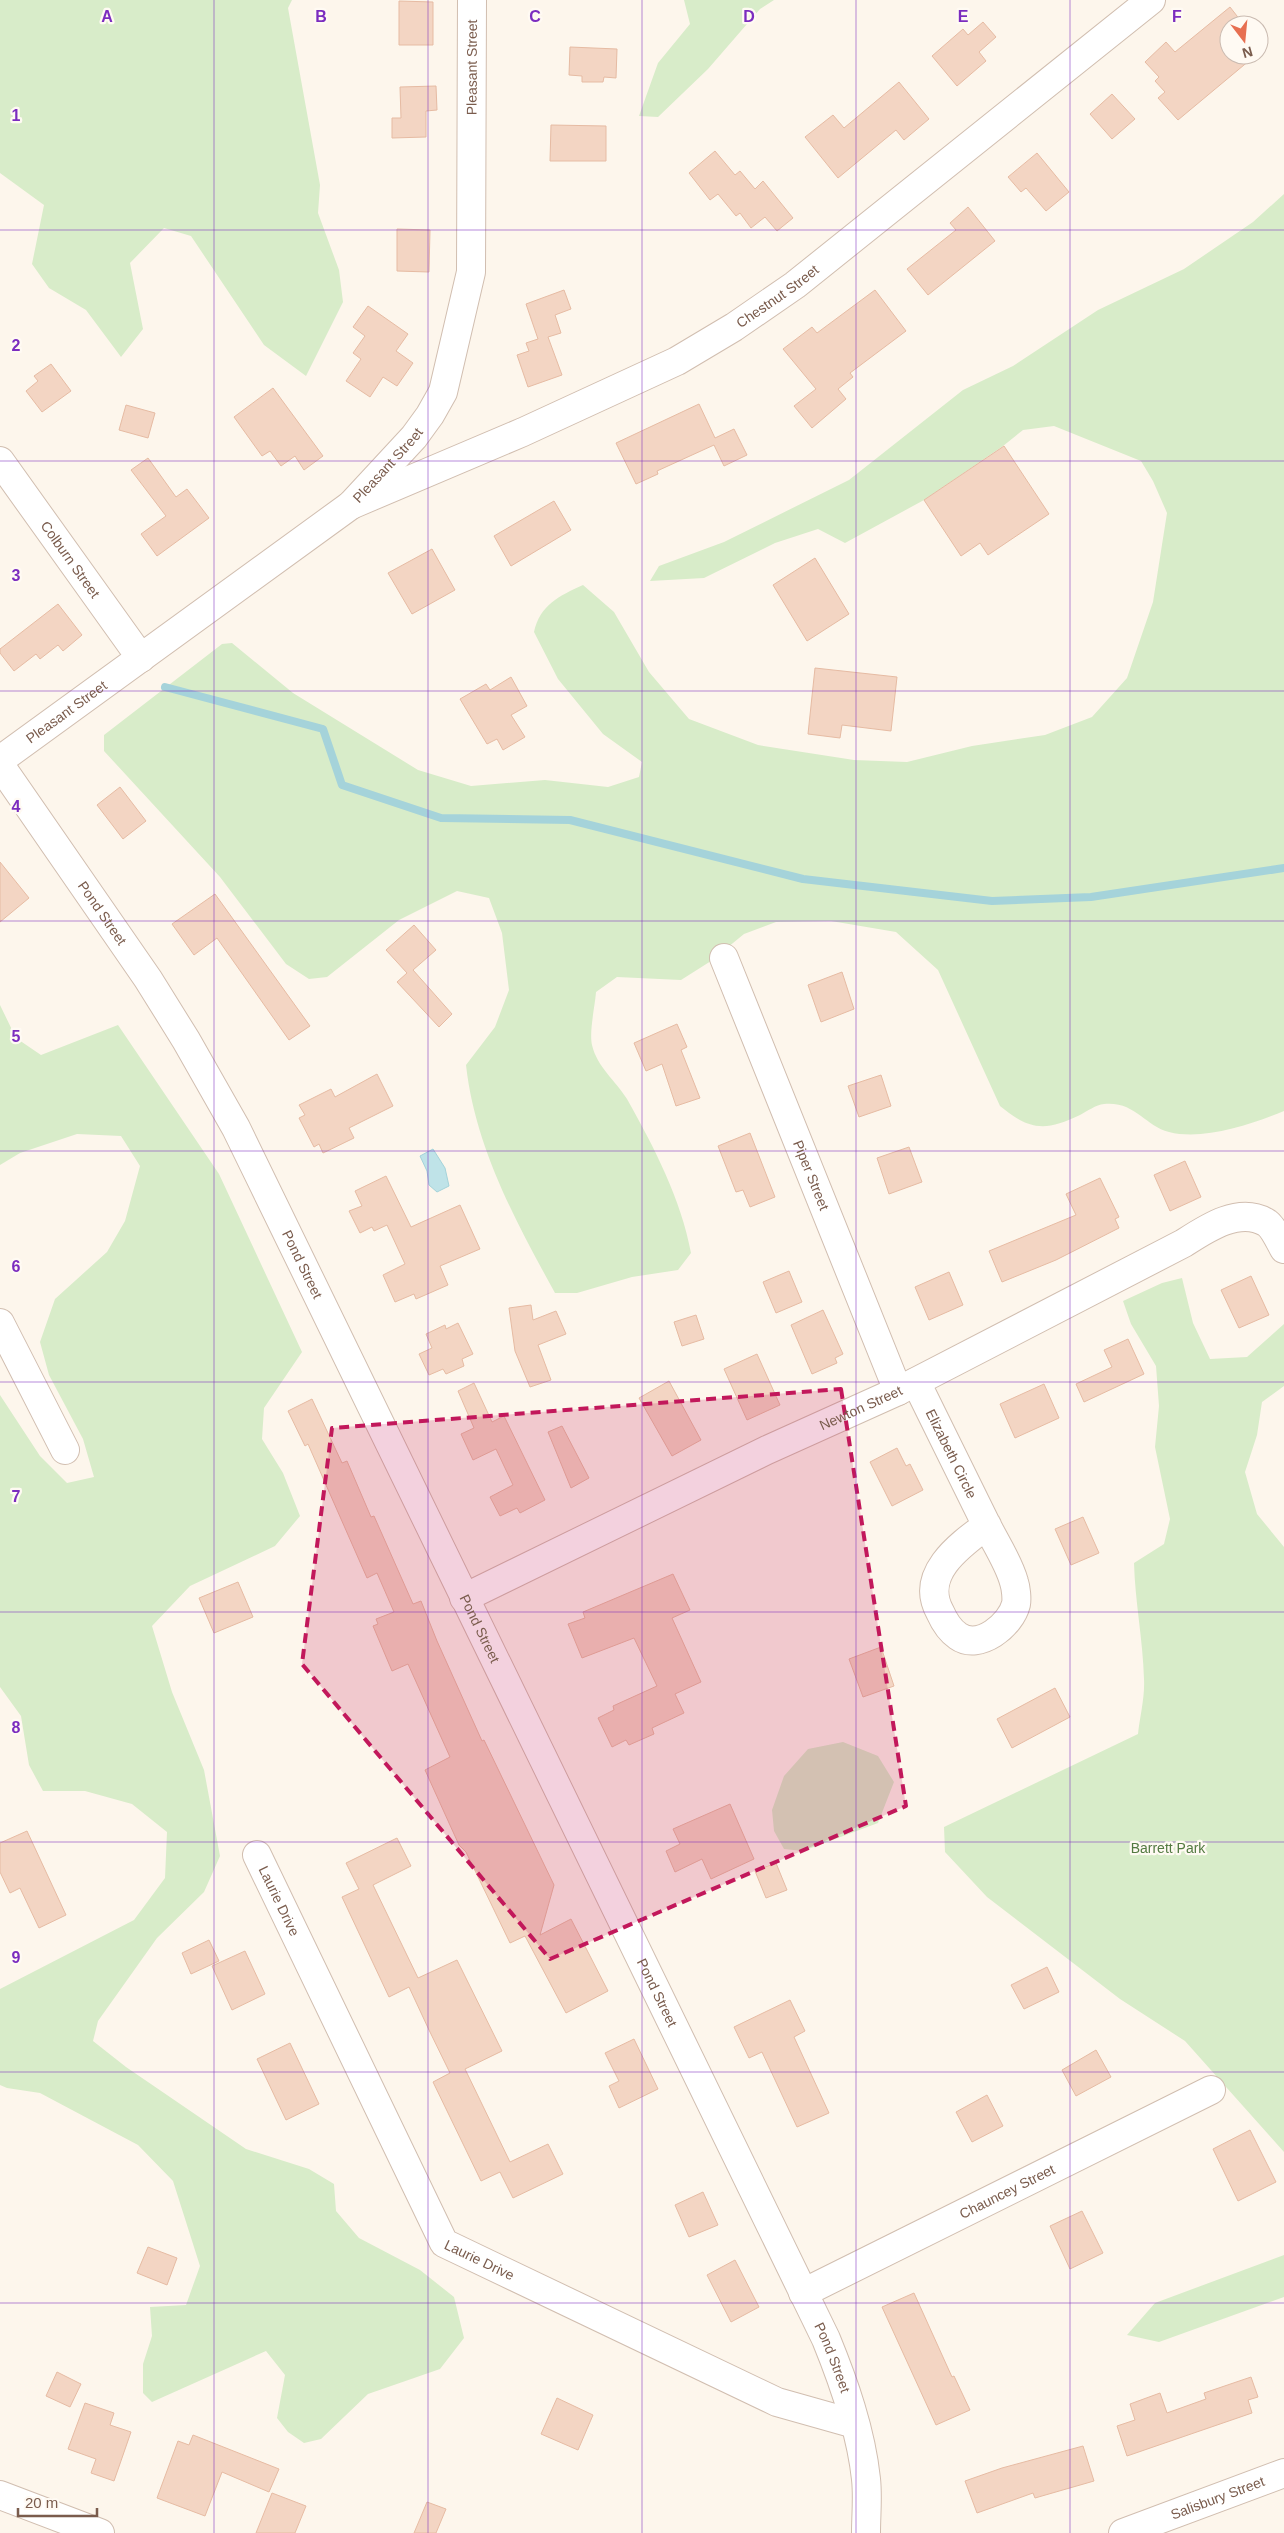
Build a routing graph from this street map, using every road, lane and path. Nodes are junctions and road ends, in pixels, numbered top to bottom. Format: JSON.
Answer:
{"nodes":[{"id":1,"x":472,"y":0,"type":"edge"},
{"id":2,"x":1151,"y":0,"type":"edge"},
{"id":3,"x":0,"y":461,"type":"edge"},
{"id":4,"x":351,"y":505,"type":"junction"},
{"id":5,"x":141,"y":658,"type":"junction"},
{"id":6,"x":0,"y":760,"type":"edge"},
{"id":7,"x":0,"y":764,"type":"edge"},
{"id":8,"x":724,"y":958,"type":"dead end"},
{"id":9,"x":1284,"y":1249,"type":"edge"},
{"id":10,"x":0,"y":1323,"type":"edge"},
{"id":11,"x":907,"y":1386,"type":"junction"},
{"id":12,"x":65,"y":1450,"type":"dead end"},
{"id":13,"x":987,"y":1525,"type":"dead end"},
{"id":14,"x":464,"y":1598,"type":"junction"},
{"id":15,"x":258,"y":1855,"type":"dead end"},
{"id":16,"x":1211,"y":2090,"type":"dead end"},
{"id":17,"x":803,"y":2293,"type":"junction"},
{"id":18,"x":855,"y":2424,"type":"junction"},
{"id":19,"x":1284,"y":2474,"type":"edge"},
{"id":20,"x":0,"y":2495,"type":"edge"},
{"id":21,"x":100,"y":2533,"type":"edge"},
{"id":22,"x":866,"y":2533,"type":"edge"},
{"id":23,"x":1123,"y":2533,"type":"edge"}],
"edges":[{"from":1,"to":4,"type":"street","name":"Pleasant Street"},
{"from":2,"to":4,"type":"street","name":"Chestnut Street"},
{"from":3,"to":5,"type":"street","name":"Colburn Street"},
{"from":4,"to":5,"type":"street","name":"Pleasant Street"},
{"from":5,"to":6,"type":"street","name":"Pleasant Street"},
{"from":7,"to":14,"type":"street","name":"Pond Street"},
{"from":8,"to":11,"type":"street","name":"Piper Street"},
{"from":9,"to":11,"type":"street","name":"Newton Street"},
{"from":10,"to":12,"type":"street"},
{"from":11,"to":13,"type":"street","name":"Elizabeth Circle"},
{"from":11,"to":14,"type":"street","name":"Newton Street"},
{"from":14,"to":17,"type":"street","name":"Pond Street"},
{"from":15,"to":18,"type":"street","name":"Laurie Drive"},
{"from":16,"to":17,"type":"street","name":"Chauncey Street"},
{"from":17,"to":18,"type":"street","name":"Pond Street"},
{"from":18,"to":22,"type":"street","name":"Pond Street"},
{"from":19,"to":23,"type":"street","name":"Salisbury Street"},
{"from":20,"to":21,"type":"street"}]}
